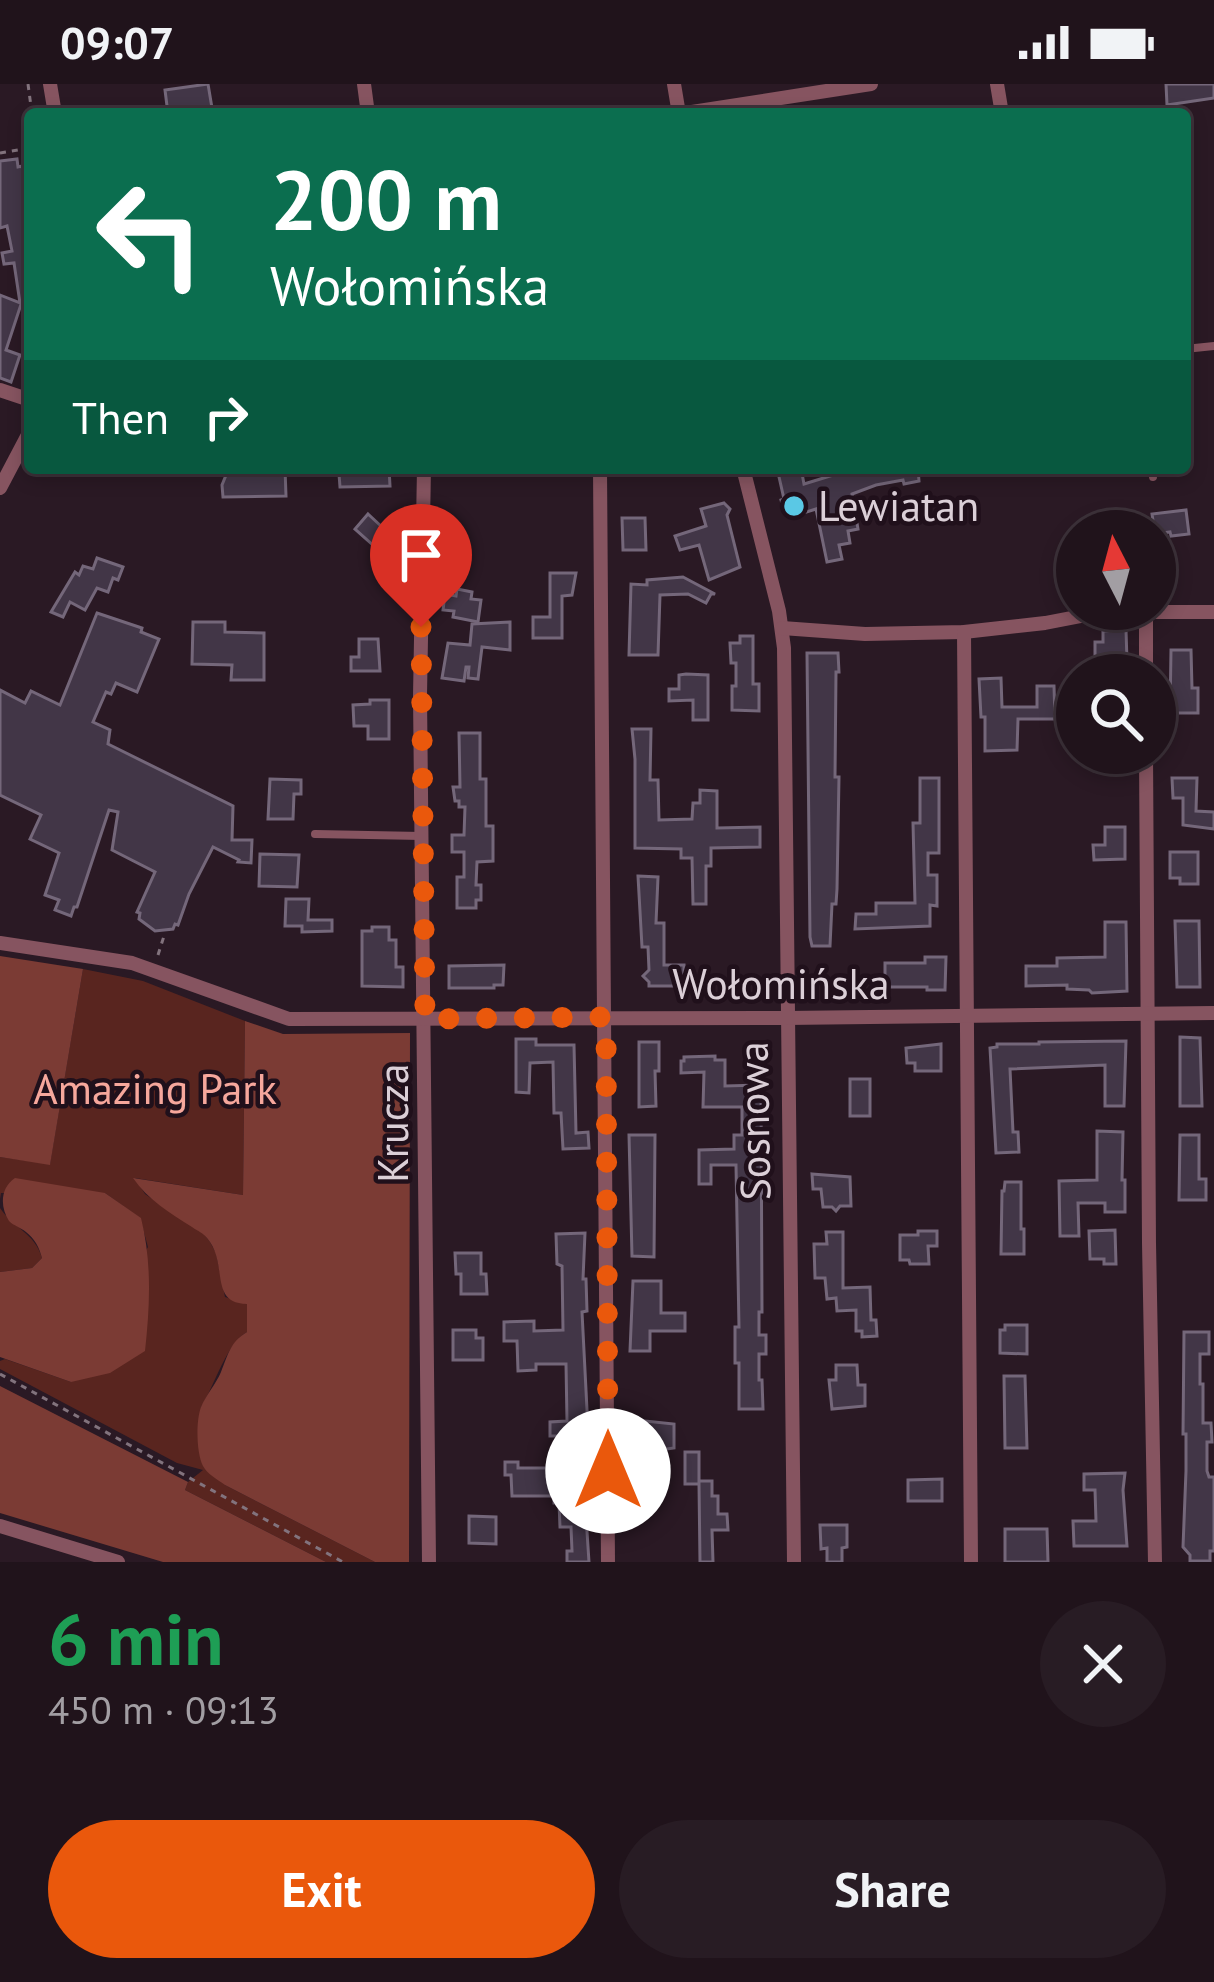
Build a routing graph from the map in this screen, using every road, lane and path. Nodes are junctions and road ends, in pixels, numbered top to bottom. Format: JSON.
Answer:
{"nodes":[{"id":1,"x":871,"y":84,"type":"edge"},
{"id":2,"x":717,"y":108,"type":"edge"},
{"id":3,"x":24,"y":442,"type":"edge"},
{"id":4,"x":424,"y":474,"type":"edge"},
{"id":5,"x":600,"y":474,"type":"edge"},
{"id":6,"x":744,"y":474,"type":"edge"},
{"id":7,"x":0,"y":488,"type":"edge"},
{"id":8,"x":1176,"y":611,"type":"edge"},
{"id":9,"x":1214,"y":612,"type":"edge"},
{"id":10,"x":1056,"y":620,"type":"edge"},
{"id":11,"x":782,"y":628,"type":"junction"},
{"id":12,"x":964,"y":632,"type":"junction"},
{"id":13,"x":1146,"y":774,"type":"edge"},
{"id":14,"x":315,"y":834,"type":"dead end"},
{"id":15,"x":423,"y":836,"type":"junction"},
{"id":16,"x":164,"y":936,"type":"dead end"},
{"id":17,"x":0,"y":943,"type":"edge"},
{"id":18,"x":158,"y":955,"type":"dead end"},
{"id":19,"x":1214,"y":1013,"type":"edge"},
{"id":20,"x":1146,"y":1014,"type":"junction"},
{"id":21,"x":968,"y":1015,"type":"junction"},
{"id":22,"x":606,"y":1017,"type":"junction"},
{"id":23,"x":786,"y":1018,"type":"junction"},
{"id":24,"x":425,"y":1019,"type":"junction"},
{"id":25,"x":0,"y":1374,"type":"edge"},
{"id":26,"x":0,"y":1526,"type":"edge"},
{"id":27,"x":118,"y":1562,"type":"edge"},
{"id":28,"x":344,"y":1562,"type":"edge"},
{"id":29,"x":429,"y":1562,"type":"edge"},
{"id":30,"x":608,"y":1562,"type":"edge"},
{"id":31,"x":794,"y":1562,"type":"edge"},
{"id":32,"x":971,"y":1562,"type":"edge"},
{"id":33,"x":1155,"y":1562,"type":"edge"}],
"edges":[{"from":1,"to":2,"type":"street"},
{"from":3,"to":7,"type":"street"},
{"from":4,"to":15,"type":"street","name":"Krucza"},
{"from":5,"to":22,"type":"street"},
{"from":6,"to":11,"type":"street","name":"Sosnowa"},
{"from":8,"to":9,"type":"street"},
{"from":10,"to":12,"type":"street"},
{"from":11,"to":12,"type":"street"},
{"from":11,"to":23,"type":"street","name":"Sosnowa"},
{"from":12,"to":21,"type":"street"},
{"from":13,"to":20,"type":"street"},
{"from":14,"to":15,"type":"lane"},
{"from":15,"to":24,"type":"street","name":"Krucza"},
{"from":16,"to":18,"type":"path"},
{"from":17,"to":24,"type":"street","name":"Wołomińska"},
{"from":19,"to":20,"type":"street","name":"Wołomińska"},
{"from":20,"to":21,"type":"street","name":"Wołomińska"},
{"from":20,"to":33,"type":"street"},
{"from":21,"to":23,"type":"street","name":"Wołomińska"},
{"from":21,"to":32,"type":"street"},
{"from":22,"to":23,"type":"street","name":"Wołomińska"},
{"from":22,"to":24,"type":"street","name":"Wołomińska"},
{"from":22,"to":30,"type":"street"},
{"from":23,"to":31,"type":"street","name":"Sosnowa"},
{"from":24,"to":29,"type":"street","name":"Krucza"},
{"from":25,"to":28,"type":"path"},
{"from":26,"to":27,"type":"street"}]}
